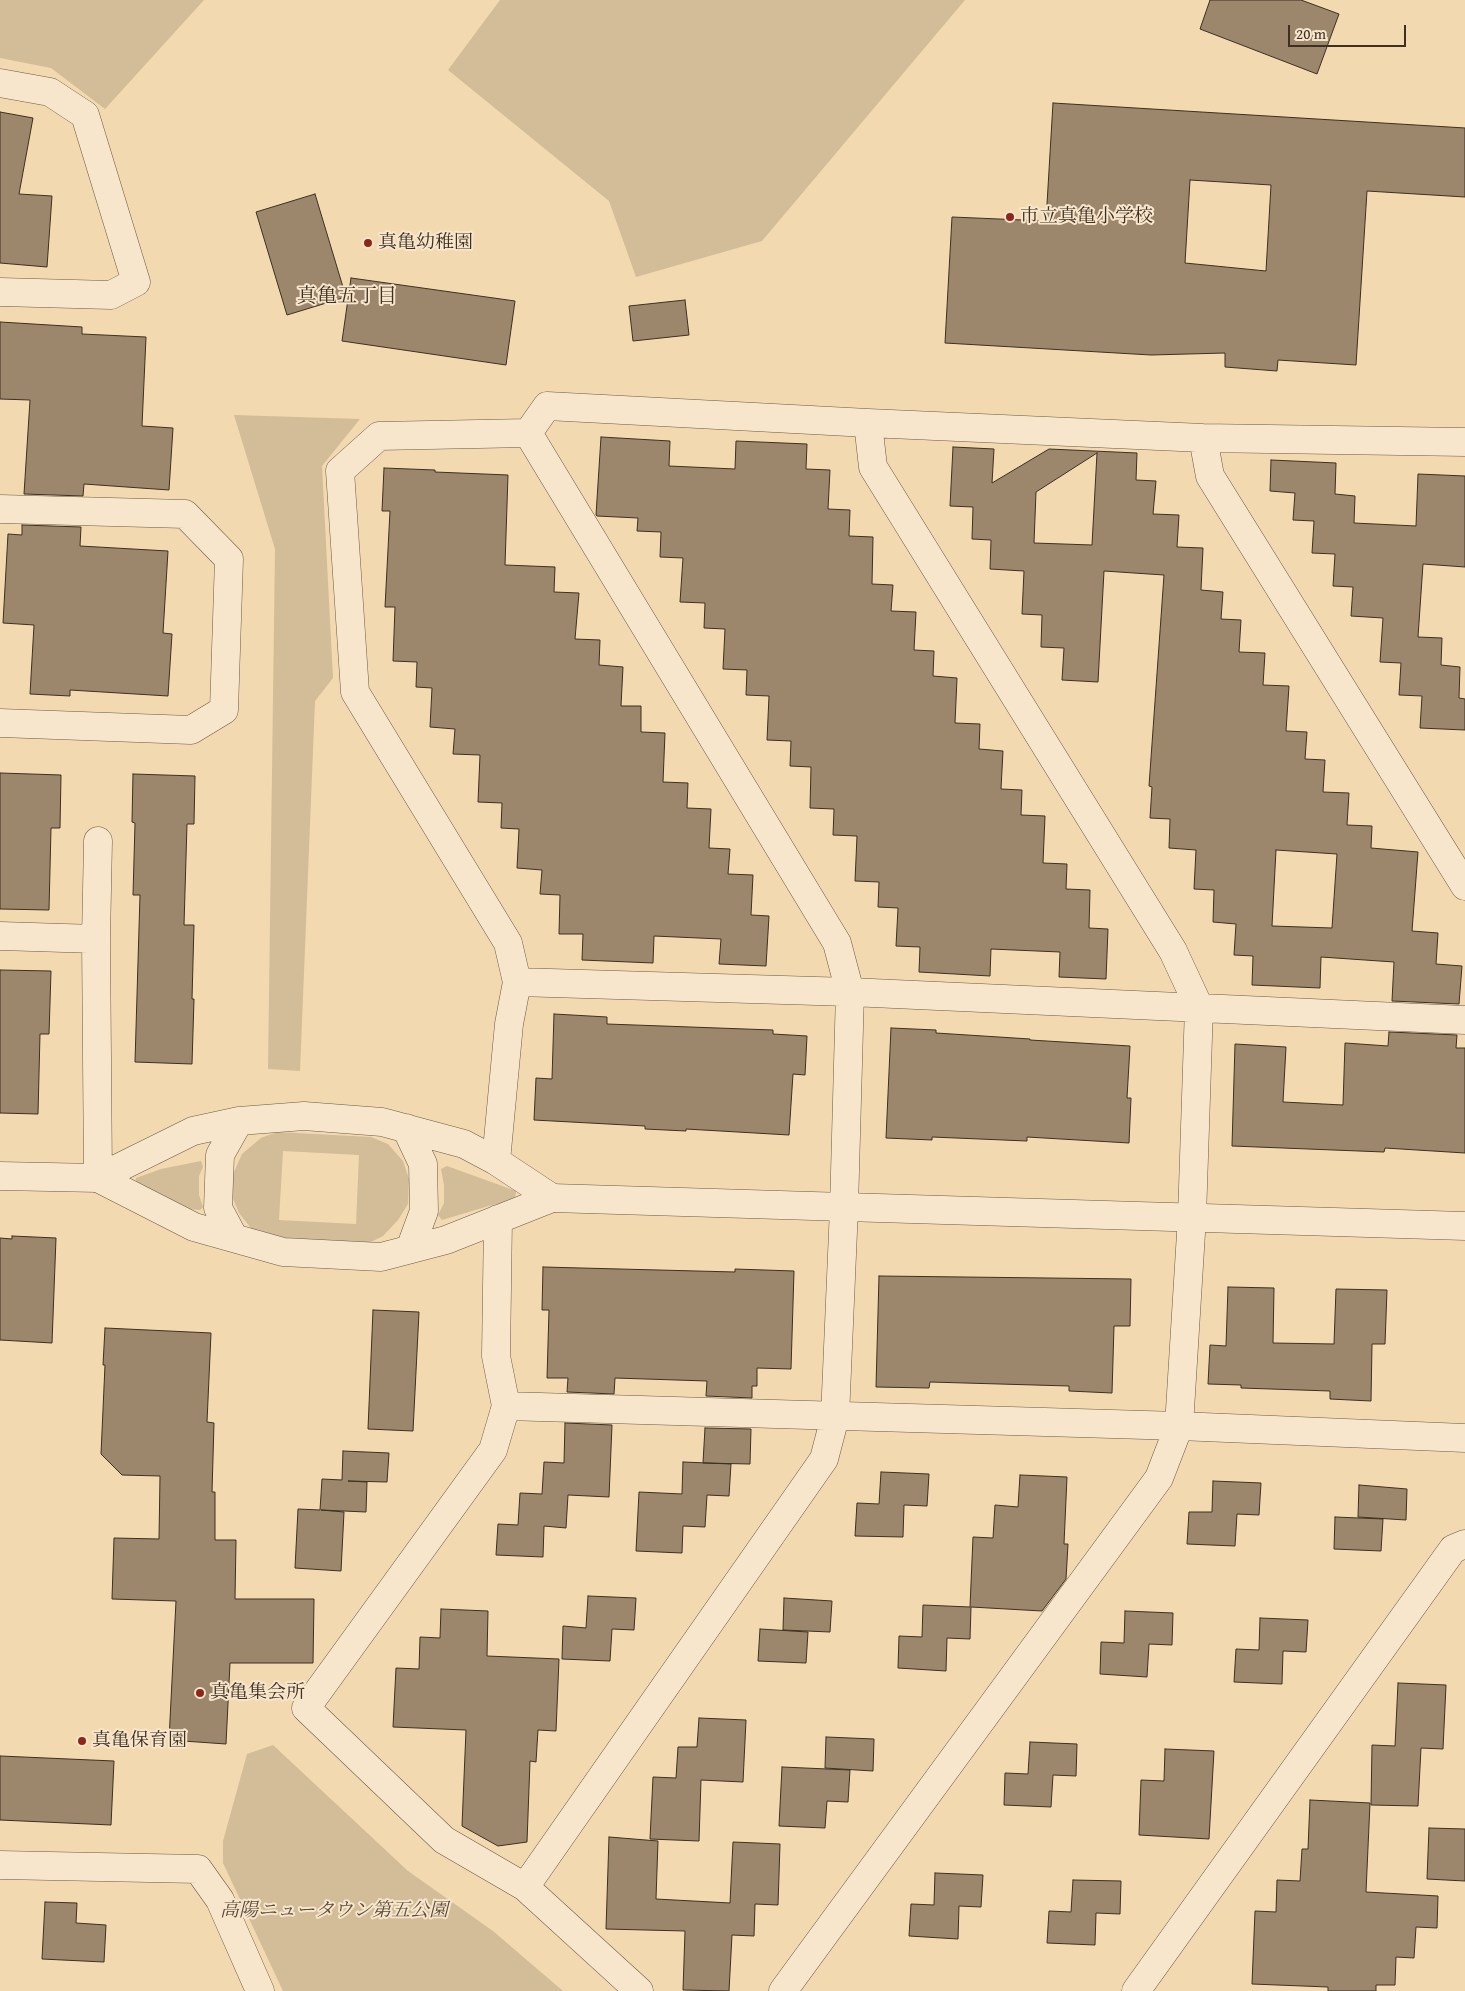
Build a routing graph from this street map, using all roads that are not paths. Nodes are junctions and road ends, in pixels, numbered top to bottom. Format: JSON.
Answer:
{"nodes":[{"id":1,"x":0,"y":83,"type":"edge"},
{"id":2,"x":0,"y":292,"type":"edge"},
{"id":3,"x":868,"y":423,"type":"junction"},
{"id":4,"x":528,"y":433,"type":"junction"},
{"id":5,"x":1202,"y":438,"type":"junction"},
{"id":6,"x":1465,"y":442,"type":"edge"},
{"id":7,"x":0,"y":508,"type":"edge"},
{"id":8,"x":0,"y":723,"type":"edge"},
{"id":9,"x":98,"y":841,"type":"dead end"},
{"id":10,"x":1465,"y":886,"type":"edge"},
{"id":11,"x":0,"y":936,"type":"edge"},
{"id":12,"x":96,"y":939,"type":"junction"},
{"id":13,"x":517,"y":982,"type":"junction"},
{"id":14,"x":850,"y":992,"type":"junction"},
{"id":15,"x":1199,"y":1007,"type":"junction"},
{"id":16,"x":1465,"y":1020,"type":"edge"},
{"id":17,"x":239,"y":1122,"type":"junction"},
{"id":18,"x":406,"y":1128,"type":"junction"},
{"id":19,"x":496,"y":1161,"type":"junction"},
{"id":20,"x":0,"y":1176,"type":"edge"},
{"id":21,"x":98,"y":1178,"type":"junction"},
{"id":22,"x":552,"y":1198,"type":"junction"},
{"id":23,"x":844,"y":1208,"type":"junction"},
{"id":24,"x":1192,"y":1217,"type":"junction"},
{"id":25,"x":498,"y":1219,"type":"junction"},
{"id":26,"x":1465,"y":1226,"type":"edge"},
{"id":27,"x":234,"y":1238,"type":"junction"},
{"id":28,"x":410,"y":1249,"type":"junction"},
{"id":29,"x":506,"y":1406,"type":"junction"},
{"id":30,"x":835,"y":1417,"type":"junction"},
{"id":31,"x":1179,"y":1426,"type":"junction"},
{"id":32,"x":1465,"y":1438,"type":"edge"},
{"id":33,"x":1465,"y":1544,"type":"edge"},
{"id":34,"x":0,"y":1865,"type":"edge"},
{"id":35,"x":525,"y":1887,"type":"junction"},
{"id":36,"x":260,"y":1991,"type":"edge"},
{"id":37,"x":640,"y":1991,"type":"edge"},
{"id":38,"x":783,"y":1991,"type":"edge"},
{"id":39,"x":1136,"y":1991,"type":"edge"}],
"edges":[{"from":1,"to":2,"type":"street"},
{"from":3,"to":4,"type":"street"},
{"from":3,"to":5,"type":"street"},
{"from":3,"to":15,"type":"street"},
{"from":4,"to":13,"type":"street"},
{"from":4,"to":14,"type":"street"},
{"from":5,"to":6,"type":"street"},
{"from":5,"to":10,"type":"street"},
{"from":7,"to":8,"type":"street"},
{"from":9,"to":12,"type":"street"},
{"from":11,"to":12,"type":"street"},
{"from":12,"to":21,"type":"street"},
{"from":13,"to":14,"type":"street"},
{"from":13,"to":19,"type":"street"},
{"from":14,"to":15,"type":"street"},
{"from":14,"to":23,"type":"street"},
{"from":15,"to":16,"type":"street"},
{"from":15,"to":24,"type":"street"},
{"from":17,"to":18,"type":"street"},
{"from":17,"to":21,"type":"street"},
{"from":17,"to":27,"type":"street"},
{"from":18,"to":19,"type":"street"},
{"from":18,"to":28,"type":"street"},
{"from":19,"to":22,"type":"street"},
{"from":20,"to":21,"type":"street"},
{"from":21,"to":27,"type":"street"},
{"from":22,"to":23,"type":"street"},
{"from":22,"to":25,"type":"street"},
{"from":23,"to":24,"type":"street"},
{"from":23,"to":30,"type":"street"},
{"from":24,"to":26,"type":"street"},
{"from":24,"to":31,"type":"street"},
{"from":25,"to":28,"type":"street"},
{"from":25,"to":29,"type":"street"},
{"from":27,"to":28,"type":"street"},
{"from":29,"to":30,"type":"street"},
{"from":29,"to":35,"type":"street"},
{"from":30,"to":31,"type":"street"},
{"from":30,"to":35,"type":"street"},
{"from":31,"to":32,"type":"street"},
{"from":31,"to":38,"type":"street"},
{"from":33,"to":39,"type":"street"},
{"from":34,"to":36,"type":"street"},
{"from":35,"to":37,"type":"street"}]}
